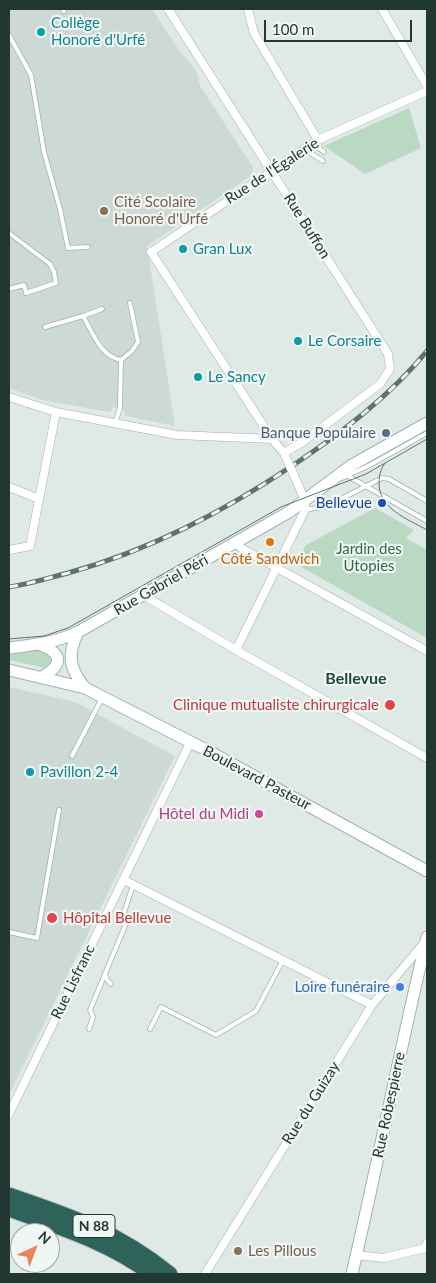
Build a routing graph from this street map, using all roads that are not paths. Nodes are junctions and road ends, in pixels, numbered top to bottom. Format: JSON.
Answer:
{"nodes":[{"id":1,"x":168,"y":9,"type":"edge"},
{"id":2,"x":248,"y":9,"type":"edge"},
{"id":3,"x":382,"y":9,"type":"edge"},
{"id":4,"x":9,"y":35,"type":"edge"},
{"id":5,"x":427,"y":86,"type":"edge"},
{"id":6,"x":427,"y":91,"type":"edge"},
{"id":7,"x":318,"y":140,"type":"junction"},
{"id":8,"x":304,"y":149,"type":"junction"},
{"id":9,"x":324,"y":152,"type":"dead end"},
{"id":10,"x":323,"y":161,"type":"dead end"},
{"id":11,"x":272,"y":171,"type":"junction"},
{"id":12,"x":9,"y":232,"type":"edge"},
{"id":13,"x":88,"y":247,"type":"dead end"},
{"id":14,"x":9,"y":290,"type":"edge"},
{"id":15,"x":130,"y":303,"type":"dead end"},
{"id":16,"x":102,"y":309,"type":"dead end"},
{"id":17,"x":83,"y":316,"type":"junction"},
{"id":18,"x":45,"y":327,"type":"dead end"},
{"id":19,"x":122,"y":360,"type":"junction"},
{"id":20,"x":9,"y":397,"type":"edge"},
{"id":21,"x":56,"y":412,"type":"junction"},
{"id":22,"x":116,"y":423,"type":"junction"},
{"id":23,"x":427,"y":423,"type":"edge"},
{"id":24,"x":427,"y":433,"type":"edge"},
{"id":25,"x":272,"y":439,"type":"junction"},
{"id":26,"x":284,"y":453,"type":"junction"},
{"id":27,"x":345,"y":474,"type":"junction"},
{"id":28,"x":365,"y":486,"type":"junction"},
{"id":29,"x":9,"y":487,"type":"edge"},
{"id":30,"x":39,"y":499,"type":"junction"},
{"id":31,"x":427,"y":501,"type":"edge"},
{"id":32,"x":305,"y":506,"type":"junction"},
{"id":33,"x":427,"y":521,"type":"edge"},
{"id":34,"x":236,"y":542,"type":"junction"},
{"id":35,"x":9,"y":550,"type":"edge"},
{"id":36,"x":277,"y":566,"type":"junction"},
{"id":37,"x":143,"y":595,"type":"junction"},
{"id":38,"x":78,"y":632,"type":"junction"},
{"id":39,"x":41,"y":645,"type":"junction"},
{"id":40,"x":9,"y":648,"type":"edge"},
{"id":41,"x":236,"y":650,"type":"junction"},
{"id":42,"x":427,"y":651,"type":"edge"},
{"id":43,"x":9,"y":670,"type":"edge"},
{"id":44,"x":42,"y":677,"type":"junction"},
{"id":45,"x":86,"y":688,"type":"junction"},
{"id":46,"x":102,"y":696,"type":"junction"},
{"id":47,"x":190,"y":743,"type":"junction"},
{"id":48,"x":72,"y":756,"type":"dead end"},
{"id":49,"x":427,"y":758,"type":"edge"},
{"id":50,"x":59,"y":810,"type":"dead end"},
{"id":51,"x":427,"y":871,"type":"edge"},
{"id":52,"x":124,"y":880,"type":"junction"},
{"id":53,"x":134,"y":885,"type":"junction"},
{"id":54,"x":9,"y":932,"type":"edge"},
{"id":55,"x":427,"y":938,"type":"edge"},
{"id":56,"x":283,"y":960,"type":"junction"},
{"id":57,"x":105,"y":973,"type":"junction"},
{"id":58,"x":111,"y":984,"type":"dead end"},
{"id":59,"x":372,"y":1006,"type":"junction"},
{"id":60,"x":88,"y":1028,"type":"dead end"},
{"id":61,"x":150,"y":1029,"type":"dead end"},
{"id":62,"x":9,"y":1114,"type":"edge"},
{"id":63,"x":9,"y":1195,"type":"edge"},
{"id":64,"x":9,"y":1209,"type":"edge"},
{"id":65,"x":426,"y":1246,"type":"edge"},
{"id":66,"x":356,"y":1255,"type":"junction"},
{"id":67,"x":146,"y":1272,"type":"edge"},
{"id":68,"x":170,"y":1274,"type":"edge"},
{"id":69,"x":205,"y":1274,"type":"edge"},
{"id":70,"x":352,"y":1274,"type":"edge"}],
"edges":[{"from":1,"to":11,"type":"street","name":"Rue Buffon"},
{"from":2,"to":7,"type":"street"},
{"from":3,"to":5,"type":"street"},
{"from":4,"to":13,"type":"lane"},
{"from":6,"to":7,"type":"street","name":"Rue de l'Égalerie"},
{"from":7,"to":8,"type":"street","name":"Rue de l'Égalerie"},
{"from":7,"to":9,"type":"lane"},
{"from":8,"to":10,"type":"lane"},
{"from":8,"to":11,"type":"street","name":"Rue de l'Égalerie"},
{"from":11,"to":25,"type":"street","name":"Rue de l'Égalerie"},
{"from":11,"to":26,"type":"street","name":"Rue Buffon"},
{"from":12,"to":14,"type":"lane"},
{"from":15,"to":19,"type":"lane"},
{"from":16,"to":17,"type":"lane"},
{"from":17,"to":18,"type":"lane"},
{"from":17,"to":19,"type":"lane"},
{"from":19,"to":22,"type":"lane"},
{"from":20,"to":21,"type":"street"},
{"from":21,"to":22,"type":"street"},
{"from":21,"to":30,"type":"street"},
{"from":22,"to":25,"type":"street"},
{"from":23,"to":27,"type":"main road","name":"Rue Gabriel Péri"},
{"from":24,"to":27,"type":"lane"},
{"from":25,"to":26,"type":"street","name":"Rue de l'Égalerie"},
{"from":26,"to":32,"type":"street","name":"Rue de l'Égalerie","bridge":true},
{"from":27,"to":28,"type":"lane"},
{"from":27,"to":32,"type":"main road","name":"Rue Gabriel Péri"},
{"from":28,"to":31,"type":"lane"},
{"from":28,"to":32,"type":"lane"},
{"from":28,"to":33,"type":"lane"},
{"from":29,"to":30,"type":"street"},
{"from":30,"to":35,"type":"street"},
{"from":32,"to":34,"type":"main road","name":"Rue Gabriel Péri"},
{"from":32,"to":36,"type":"street"},
{"from":34,"to":36,"type":"street"},
{"from":34,"to":37,"type":"main road","name":"Rue Gabriel Péri"},
{"from":36,"to":41,"type":"street"},
{"from":36,"to":42,"type":"street"},
{"from":37,"to":38,"type":"main road","name":"Rue Gabriel Péri"},
{"from":37,"to":41,"type":"street"},
{"from":38,"to":39,"type":"main road","name":"Rue Gabriel Péri"},
{"from":38,"to":45,"type":"main road"},
{"from":39,"to":40,"type":"main road","name":"Rue Gabriel Péri"},
{"from":39,"to":44,"type":"main road"},
{"from":41,"to":49,"type":"street"},
{"from":43,"to":44,"type":"main road","name":"Boulevard Pasteur"},
{"from":44,"to":45,"type":"main road","name":"Boulevard Pasteur"},
{"from":45,"to":46,"type":"main road","name":"Boulevard Pasteur"},
{"from":46,"to":47,"type":"main road","name":"Boulevard Pasteur"},
{"from":46,"to":48,"type":"lane"},
{"from":47,"to":51,"type":"main road","name":"Boulevard Pasteur"},
{"from":47,"to":52,"type":"street","name":"Rue Lisfranc"},
{"from":50,"to":54,"type":"lane"},
{"from":52,"to":53,"type":"street"},
{"from":52,"to":62,"type":"street","name":"Rue Lisfranc"},
{"from":53,"to":56,"type":"street"},
{"from":53,"to":57,"type":"lane"},
{"from":55,"to":59,"type":"street","name":"Rue du Guizay"},
{"from":55,"to":66,"type":"main road","name":"Rue Robespierre"},
{"from":56,"to":59,"type":"street"},
{"from":56,"to":61,"type":"lane"},
{"from":57,"to":58,"type":"lane"},
{"from":57,"to":60,"type":"lane"},
{"from":59,"to":69,"type":"street","name":"Rue du Guizay"},
{"from":63,"to":68,"type":"highway","number":"N 88"},
{"from":64,"to":67,"type":"highway","number":"N 88"},
{"from":65,"to":66,"type":"street"},
{"from":66,"to":70,"type":"main road","name":"Rue Robespierre"}]}
